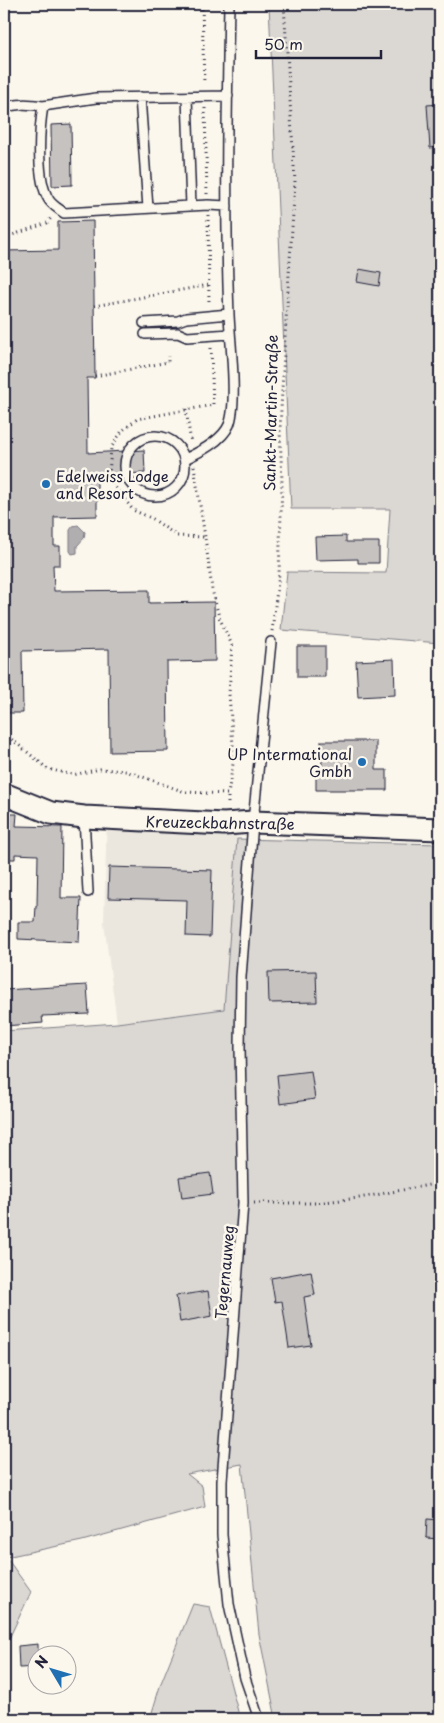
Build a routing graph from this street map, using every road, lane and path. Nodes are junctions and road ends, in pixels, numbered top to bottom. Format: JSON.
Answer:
{"nodes":[{"id":1,"x":202,"y":4,"type":"edge"},
{"id":2,"x":229,"y":4,"type":"edge"},
{"id":3,"x":284,"y":4,"type":"edge"},
{"id":4,"x":228,"y":96,"type":"junction"},
{"id":5,"x":187,"y":97,"type":"junction"},
{"id":6,"x":205,"y":97,"type":"junction"},
{"id":7,"x":140,"y":98,"type":"junction"},
{"id":8,"x":43,"y":106,"type":"junction"},
{"id":9,"x":4,"y":108,"type":"edge"},
{"id":10,"x":208,"y":205,"type":"junction"},
{"id":11,"x":191,"y":206,"type":"junction"},
{"id":12,"x":228,"y":206,"type":"junction"},
{"id":13,"x":58,"y":208,"type":"junction"},
{"id":14,"x":148,"y":208,"type":"junction"},
{"id":15,"x":4,"y":238,"type":"edge"},
{"id":16,"x":209,"y":285,"type":"junction"},
{"id":17,"x":94,"y":306,"type":"dead end"},
{"id":18,"x":229,"y":314,"type":"junction"},
{"id":19,"x":210,"y":316,"type":"junction"},
{"id":20,"x":144,"y":323,"type":"dead end"},
{"id":21,"x":145,"y":334,"type":"dead end"},
{"id":22,"x":230,"y":334,"type":"junction"},
{"id":23,"x":210,"y":336,"type":"junction"},
{"id":24,"x":168,"y":356,"type":"dead end"},
{"id":25,"x":95,"y":376,"type":"dead end"},
{"id":26,"x":186,"y":409,"type":"junction"},
{"id":27,"x":189,"y":457,"type":"junction"},
{"id":28,"x":205,"y":537,"type":"junction"},
{"id":29,"x":271,"y":642,"type":"joint"},
{"id":30,"x":4,"y":733,"type":"edge"},
{"id":31,"x":4,"y":794,"type":"edge"},
{"id":32,"x":228,"y":794,"type":"junction"},
{"id":33,"x":84,"y":817,"type":"junction"},
{"id":34,"x":253,"y":822,"type":"junction"},
{"id":35,"x":227,"y":824,"type":"junction"},
{"id":36,"x":440,"y":829,"type":"edge"},
{"id":37,"x":88,"y":892,"type":"dead end"},
{"id":38,"x":440,"y":1183,"type":"edge"},
{"id":39,"x":243,"y":1203,"type":"junction"},
{"id":40,"x":258,"y":1719,"type":"edge"}],
"edges":[{"from":1,"to":6,"type":"path"},
{"from":2,"to":4,"type":"lane"},
{"from":3,"to":29,"type":"path","name":"Sankt-Martin-Straße"},
{"from":4,"to":6,"type":"lane"},
{"from":4,"to":12,"type":"lane"},
{"from":5,"to":6,"type":"lane"},
{"from":5,"to":7,"type":"lane"},
{"from":5,"to":11,"type":"lane"},
{"from":6,"to":10,"type":"path"},
{"from":7,"to":8,"type":"lane"},
{"from":7,"to":14,"type":"lane"},
{"from":8,"to":9,"type":"lane"},
{"from":8,"to":13,"type":"lane"},
{"from":10,"to":11,"type":"lane"},
{"from":10,"to":12,"type":"lane"},
{"from":10,"to":16,"type":"path"},
{"from":11,"to":14,"type":"lane"},
{"from":12,"to":18,"type":"lane"},
{"from":13,"to":14,"type":"lane"},
{"from":13,"to":15,"type":"path"},
{"from":16,"to":17,"type":"path"},
{"from":16,"to":19,"type":"path"},
{"from":18,"to":19,"type":"lane"},
{"from":18,"to":22,"type":"lane"},
{"from":19,"to":20,"type":"lane"},
{"from":21,"to":23,"type":"lane"},
{"from":22,"to":23,"type":"lane"},
{"from":22,"to":27,"type":"lane"},
{"from":23,"to":26,"type":"path"},
{"from":24,"to":25,"type":"path"},
{"from":26,"to":27,"type":"path"},
{"from":26,"to":28,"type":"path"},
{"from":27,"to":27,"type":"lane"},
{"from":27,"to":28,"type":"path"},
{"from":28,"to":32,"type":"path"},
{"from":29,"to":34,"type":"lane"},
{"from":30,"to":32,"type":"path"},
{"from":31,"to":33,"type":"street","name":"Kreuzeckbahnstraße"},
{"from":32,"to":35,"type":"path"},
{"from":33,"to":35,"type":"street","name":"Kreuzeckbahnstraße"},
{"from":33,"to":37,"type":"lane"},
{"from":34,"to":35,"type":"street","name":"Kreuzeckbahnstraße"},
{"from":34,"to":36,"type":"street","name":"Kreuzeckbahnstraße"},
{"from":34,"to":39,"type":"lane","name":"Tegernauweg"},
{"from":38,"to":39,"type":"path"},
{"from":39,"to":40,"type":"lane","name":"Tegernauweg"}]}
